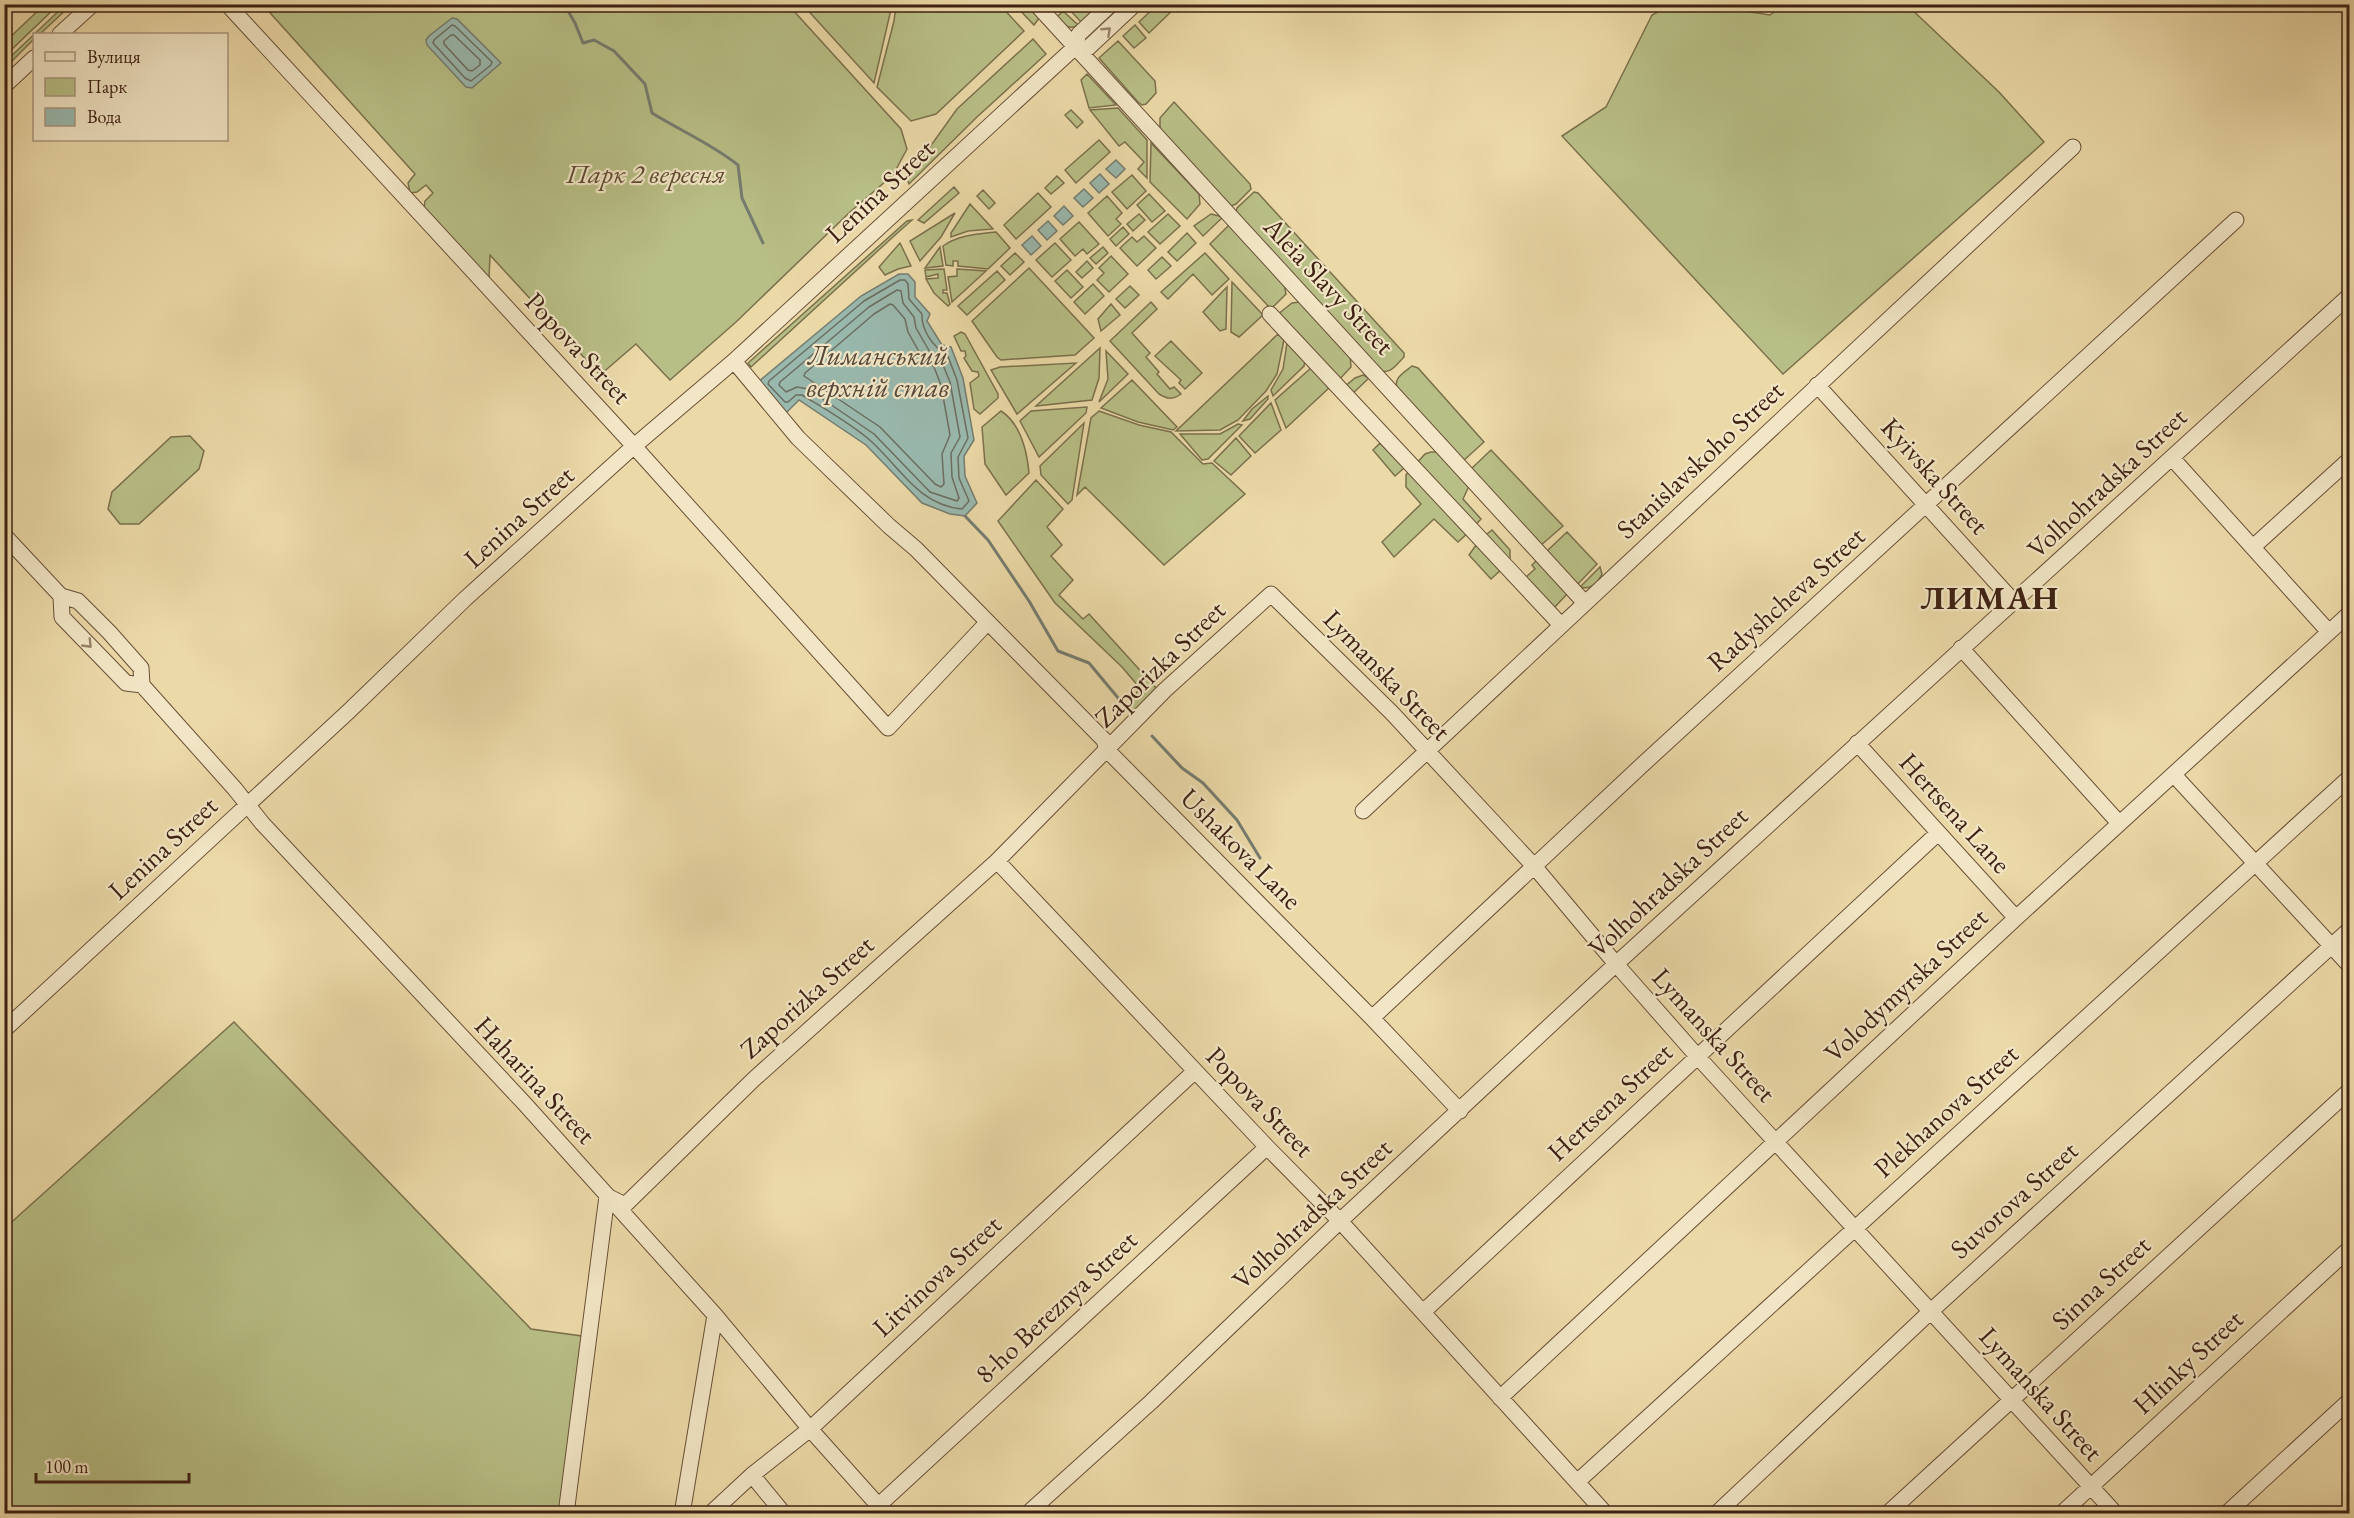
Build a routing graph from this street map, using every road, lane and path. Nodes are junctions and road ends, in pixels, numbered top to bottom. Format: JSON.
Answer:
{"nodes":[{"id":1,"x":93,"y":4,"type":"edge"},
{"id":2,"x":227,"y":4,"type":"edge"},
{"id":3,"x":1036,"y":4,"type":"edge"},
{"id":4,"x":1111,"y":4,"type":"edge"},
{"id":5,"x":1135,"y":4,"type":"edge"},
{"id":6,"x":61,"y":33,"type":"edge"},
{"id":7,"x":1074,"y":48,"type":"junction"},
{"id":8,"x":33,"y":59,"type":"edge"},
{"id":9,"x":4,"y":86,"type":"edge"},
{"id":10,"x":2073,"y":147,"type":"dead end"},
{"id":11,"x":2236,"y":220,"type":"dead end"},
{"id":12,"x":2349,"y":295,"type":"edge"},
{"id":13,"x":1270,"y":314,"type":"dead end"},
{"id":14,"x":734,"y":361,"type":"junction"},
{"id":15,"x":1817,"y":385,"type":"junction"},
{"id":16,"x":633,"y":447,"type":"junction"},
{"id":17,"x":2172,"y":458,"type":"junction"},
{"id":18,"x":2349,"y":459,"type":"edge"},
{"id":19,"x":1927,"y":504,"type":"junction"},
{"id":20,"x":4,"y":535,"type":"edge"},
{"id":21,"x":2253,"y":547,"type":"junction"},
{"id":22,"x":1271,"y":594,"type":"joint"},
{"id":23,"x":60,"y":597,"type":"junction"},
{"id":24,"x":2014,"y":602,"type":"junction"},
{"id":25,"x":1585,"y":603,"type":"junction"},
{"id":26,"x":2349,"y":613,"type":"edge"},
{"id":27,"x":987,"y":623,"type":"junction"},
{"id":28,"x":1561,"y":625,"type":"junction"},
{"id":29,"x":2329,"y":632,"type":"junction"},
{"id":30,"x":1961,"y":648,"type":"junction"},
{"id":31,"x":142,"y":685,"type":"junction"},
{"id":32,"x":1857,"y":743,"type":"junction"},
{"id":33,"x":1107,"y":750,"type":"junction"},
{"id":34,"x":1427,"y":751,"type":"junction"},
{"id":35,"x":2174,"y":775,"type":"junction"},
{"id":36,"x":2349,"y":777,"type":"edge"},
{"id":37,"x":247,"y":805,"type":"junction"},
{"id":38,"x":1363,"y":811,"type":"dead end"},
{"id":39,"x":2119,"y":823,"type":"junction"},
{"id":40,"x":1938,"y":833,"type":"junction"},
{"id":41,"x":997,"y":861,"type":"junction"},
{"id":42,"x":2254,"y":864,"type":"junction"},
{"id":43,"x":1534,"y":866,"type":"junction"},
{"id":44,"x":2016,"y":918,"type":"junction"},
{"id":45,"x":2349,"y":929,"type":"edge"},
{"id":46,"x":2331,"y":946,"type":"junction"},
{"id":47,"x":1616,"y":964,"type":"junction"},
{"id":48,"x":2349,"y":966,"type":"edge"},
{"id":49,"x":1372,"y":1018,"type":"junction"},
{"id":50,"x":4,"y":1030,"type":"edge"},
{"id":51,"x":1697,"y":1056,"type":"junction"},
{"id":52,"x":1195,"y":1071,"type":"junction"},
{"id":53,"x":2349,"y":1090,"type":"edge"},
{"id":54,"x":1460,"y":1111,"type":"junction"},
{"id":55,"x":1776,"y":1142,"type":"junction"},
{"id":56,"x":1267,"y":1147,"type":"junction"},
{"id":57,"x":607,"y":1196,"type":"junction"},
{"id":58,"x":1340,"y":1221,"type":"junction"},
{"id":59,"x":1856,"y":1229,"type":"junction"},
{"id":60,"x":2349,"y":1248,"type":"edge"},
{"id":61,"x":1931,"y":1311,"type":"junction"},
{"id":62,"x":1423,"y":1312,"type":"junction"},
{"id":63,"x":715,"y":1315,"type":"junction"},
{"id":64,"x":1500,"y":1398,"type":"junction"},
{"id":65,"x":2013,"y":1399,"type":"junction"},
{"id":66,"x":2349,"y":1400,"type":"edge"},
{"id":67,"x":810,"y":1429,"type":"junction"},
{"id":68,"x":752,"y":1475,"type":"junction"},
{"id":69,"x":1577,"y":1482,"type":"junction"},
{"id":70,"x":2091,"y":1486,"type":"junction"},
{"id":71,"x":883,"y":1509,"type":"edge"},
{"id":72,"x":566,"y":1514,"type":"edge"},
{"id":73,"x":682,"y":1514,"type":"edge"},
{"id":74,"x":710,"y":1514,"type":"edge"},
{"id":75,"x":784,"y":1514,"type":"edge"},
{"id":76,"x":1027,"y":1514,"type":"edge"},
{"id":77,"x":1606,"y":1514,"type":"edge"},
{"id":78,"x":1716,"y":1514,"type":"edge"},
{"id":79,"x":1887,"y":1514,"type":"edge"},
{"id":80,"x":2061,"y":1514,"type":"edge"},
{"id":81,"x":2116,"y":1514,"type":"edge"},
{"id":82,"x":2226,"y":1514,"type":"edge"}],
"edges":[{"from":1,"to":6,"type":"street"},
{"from":2,"to":16,"type":"street","name":"Popova Street"},
{"from":3,"to":7,"type":"street","name":"Aleia Slavy Street"},
{"from":4,"to":7,"type":"street","name":"Lenina Street"},
{"from":7,"to":5,"type":"street","name":"Lenina Street","one_way":true},
{"from":7,"to":14,"type":"street","name":"Lenina Street"},
{"from":7,"to":25,"type":"street","name":"Aleia Slavy Street"},
{"from":8,"to":9,"type":"street"},
{"from":10,"to":15,"type":"street","name":"Stanislavskoho Street"},
{"from":11,"to":19,"type":"street","name":"Radyshcheva Street"},
{"from":12,"to":17,"type":"street","name":"Volhohradska Street"},
{"from":13,"to":28,"type":"street"},
{"from":14,"to":16,"type":"street","name":"Lenina Street"},
{"from":14,"to":27,"type":"street","name":"Ushakova Lane"},
{"from":15,"to":19,"type":"street","name":"Kyivska Street"},
{"from":15,"to":25,"type":"street","name":"Stanislavskoho Street"},
{"from":16,"to":27,"type":"street","name":"Popova Street"},
{"from":16,"to":37,"type":"street","name":"Lenina Street"},
{"from":17,"to":21,"type":"street"},
{"from":17,"to":24,"type":"street","name":"Volhohradska Street"},
{"from":18,"to":21,"type":"street"},
{"from":19,"to":24,"type":"street","name":"Kyivska Street"},
{"from":19,"to":43,"type":"street","name":"Radyshcheva Street"},
{"from":20,"to":23,"type":"street","name":"Haharina Street"},
{"from":21,"to":29,"type":"street"},
{"from":22,"to":33,"type":"street","name":"Zaporizka Street"},
{"from":22,"to":34,"type":"street","name":"Lymanska Street"},
{"from":23,"to":31,"type":"street","name":"Haharina Street"},
{"from":23,"to":31,"type":"street","name":"Haharina Street","one_way":true},
{"from":24,"to":30,"type":"street","name":"Volhohradska Street"},
{"from":25,"to":28,"type":"street","name":"Stanislavskoho Street"},
{"from":26,"to":29,"type":"street","name":"Volodymyrska Street"},
{"from":27,"to":33,"type":"street","name":"Ushakova Lane"},
{"from":28,"to":34,"type":"street","name":"Stanislavskoho Street"},
{"from":29,"to":35,"type":"street","name":"Volodymyrska Street"},
{"from":30,"to":32,"type":"street","name":"Volhohradska Street"},
{"from":30,"to":39,"type":"street"},
{"from":31,"to":37,"type":"street","name":"Haharina Street"},
{"from":32,"to":40,"type":"street","name":"Hertsena Lane"},
{"from":32,"to":47,"type":"street","name":"Volhohradska Street"},
{"from":33,"to":41,"type":"street","name":"Zaporizka Street"},
{"from":33,"to":49,"type":"street","name":"Ushakova Lane"},
{"from":34,"to":38,"type":"street","name":"Stanislavskoho Street"},
{"from":34,"to":43,"type":"street","name":"Lymanska Street"},
{"from":35,"to":39,"type":"street","name":"Volodymyrska Street"},
{"from":35,"to":42,"type":"street"},
{"from":36,"to":42,"type":"street","name":"Plekhanova Street"},
{"from":37,"to":50,"type":"street","name":"Lenina Street"},
{"from":37,"to":57,"type":"street","name":"Haharina Street"},
{"from":39,"to":44,"type":"street","name":"Volodymyrska Street"},
{"from":40,"to":44,"type":"street","name":"Hertsena Lane"},
{"from":40,"to":51,"type":"street","name":"Hertsena Street"},
{"from":41,"to":52,"type":"street","name":"Popova Street"},
{"from":41,"to":57,"type":"street","name":"Zaporizka Street"},
{"from":42,"to":46,"type":"street"},
{"from":42,"to":59,"type":"street","name":"Plekhanova Street"},
{"from":43,"to":47,"type":"street","name":"Lymanska Street"},
{"from":43,"to":49,"type":"street","name":"Radyshcheva Street"},
{"from":44,"to":55,"type":"street","name":"Volodymyrska Street"},
{"from":45,"to":46,"type":"street","name":"Suvorova Street"},
{"from":46,"to":48,"type":"street"},
{"from":46,"to":61,"type":"street","name":"Suvorova Street"},
{"from":47,"to":51,"type":"street","name":"Lymanska Street"},
{"from":47,"to":54,"type":"street","name":"Volhohradska Street"},
{"from":49,"to":54,"type":"street","name":"Ushakova Lane"},
{"from":51,"to":55,"type":"street","name":"Lymanska Street"},
{"from":51,"to":62,"type":"street","name":"Hertsena Street"},
{"from":52,"to":56,"type":"street","name":"Popova Street"},
{"from":52,"to":67,"type":"street","name":"Litvinova Street"},
{"from":53,"to":65,"type":"street","name":"Sinna Street"},
{"from":54,"to":58,"type":"street","name":"Volhohradska Street"},
{"from":55,"to":59,"type":"street","name":"Lymanska Street"},
{"from":55,"to":64,"type":"street","name":"Volodymyrska Street"},
{"from":56,"to":58,"type":"street","name":"Popova Street"},
{"from":56,"to":71,"type":"street","name":"8-ho Bereznya Street"},
{"from":57,"to":63,"type":"street","name":"Haharina Street"},
{"from":57,"to":72,"type":"street"},
{"from":58,"to":62,"type":"street","name":"Popova Street"},
{"from":58,"to":76,"type":"street","name":"Volhohradska Street"},
{"from":59,"to":61,"type":"street","name":"Lymanska Street"},
{"from":59,"to":69,"type":"street","name":"Plekhanova Street"},
{"from":60,"to":70,"type":"street","name":"Hlinky Street"},
{"from":61,"to":65,"type":"street","name":"Lymanska Street"},
{"from":61,"to":78,"type":"street","name":"Suvorova Street"},
{"from":62,"to":64,"type":"street","name":"Popova Street"},
{"from":63,"to":67,"type":"street","name":"Haharina Street"},
{"from":63,"to":73,"type":"street"},
{"from":64,"to":69,"type":"street","name":"Popova Street"},
{"from":65,"to":70,"type":"street","name":"Lymanska Street"},
{"from":65,"to":79,"type":"street","name":"Sinna Street"},
{"from":66,"to":82,"type":"street"},
{"from":67,"to":68,"type":"street","name":"Litvinova Street"},
{"from":67,"to":71,"type":"street","name":"Haharina Street"},
{"from":68,"to":74,"type":"street","name":"Litvinova Street"},
{"from":68,"to":75,"type":"street"},
{"from":69,"to":77,"type":"street","name":"Popova Street"},
{"from":70,"to":80,"type":"street","name":"Hlinky Street"},
{"from":70,"to":81,"type":"street","name":"Lymanska Street"}]}
